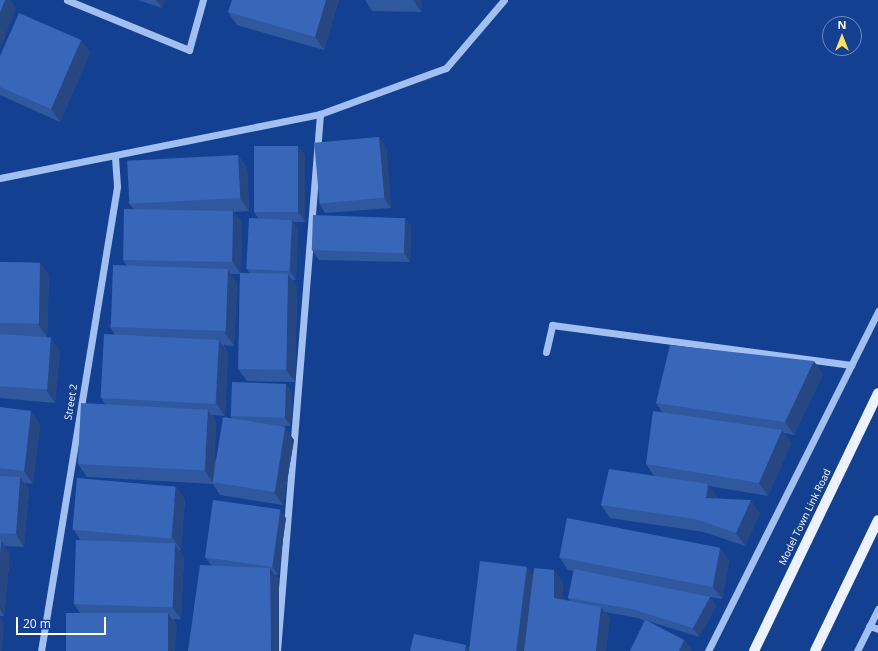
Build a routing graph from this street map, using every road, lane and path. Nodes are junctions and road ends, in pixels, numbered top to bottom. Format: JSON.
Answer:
{"nodes":[{"id":1,"x":67,"y":0,"type":"edge"},
{"id":2,"x":203,"y":0,"type":"edge"},
{"id":3,"x":504,"y":0,"type":"edge"},
{"id":4,"x":320,"y":114,"type":"junction"},
{"id":5,"x":115,"y":156,"type":"junction"},
{"id":6,"x":0,"y":178,"type":"edge"},
{"id":7,"x":878,"y":311,"type":"edge"},
{"id":8,"x":546,"y":352,"type":"dead end"},
{"id":9,"x":851,"y":365,"type":"junction"},
{"id":10,"x":878,"y":393,"type":"edge"},
{"id":11,"x":878,"y":520,"type":"edge"},
{"id":12,"x":878,"y":609,"type":"edge"},
{"id":13,"x":869,"y":626,"type":"junction"},
{"id":14,"x":878,"y":629,"type":"edge"},
{"id":15,"x":41,"y":651,"type":"edge"},
{"id":16,"x":277,"y":651,"type":"edge"},
{"id":17,"x":708,"y":651,"type":"edge"},
{"id":18,"x":754,"y":651,"type":"edge"},
{"id":19,"x":815,"y":651,"type":"edge"},
{"id":20,"x":857,"y":651,"type":"edge"}],
"edges":[{"from":1,"to":2,"type":"street"},
{"from":3,"to":4,"type":"street"},
{"from":4,"to":5,"type":"street"},
{"from":4,"to":16,"type":"street"},
{"from":5,"to":6,"type":"street"},
{"from":5,"to":15,"type":"street","name":"Street 2"},
{"from":7,"to":9,"type":"street"},
{"from":8,"to":9,"type":"street"},
{"from":9,"to":17,"type":"street"},
{"from":10,"to":18,"type":"main road","name":"Model Town Link Road"},
{"from":11,"to":19,"type":"main road"},
{"from":12,"to":13,"type":"street"},
{"from":13,"to":14,"type":"street"},
{"from":13,"to":20,"type":"street"}]}
